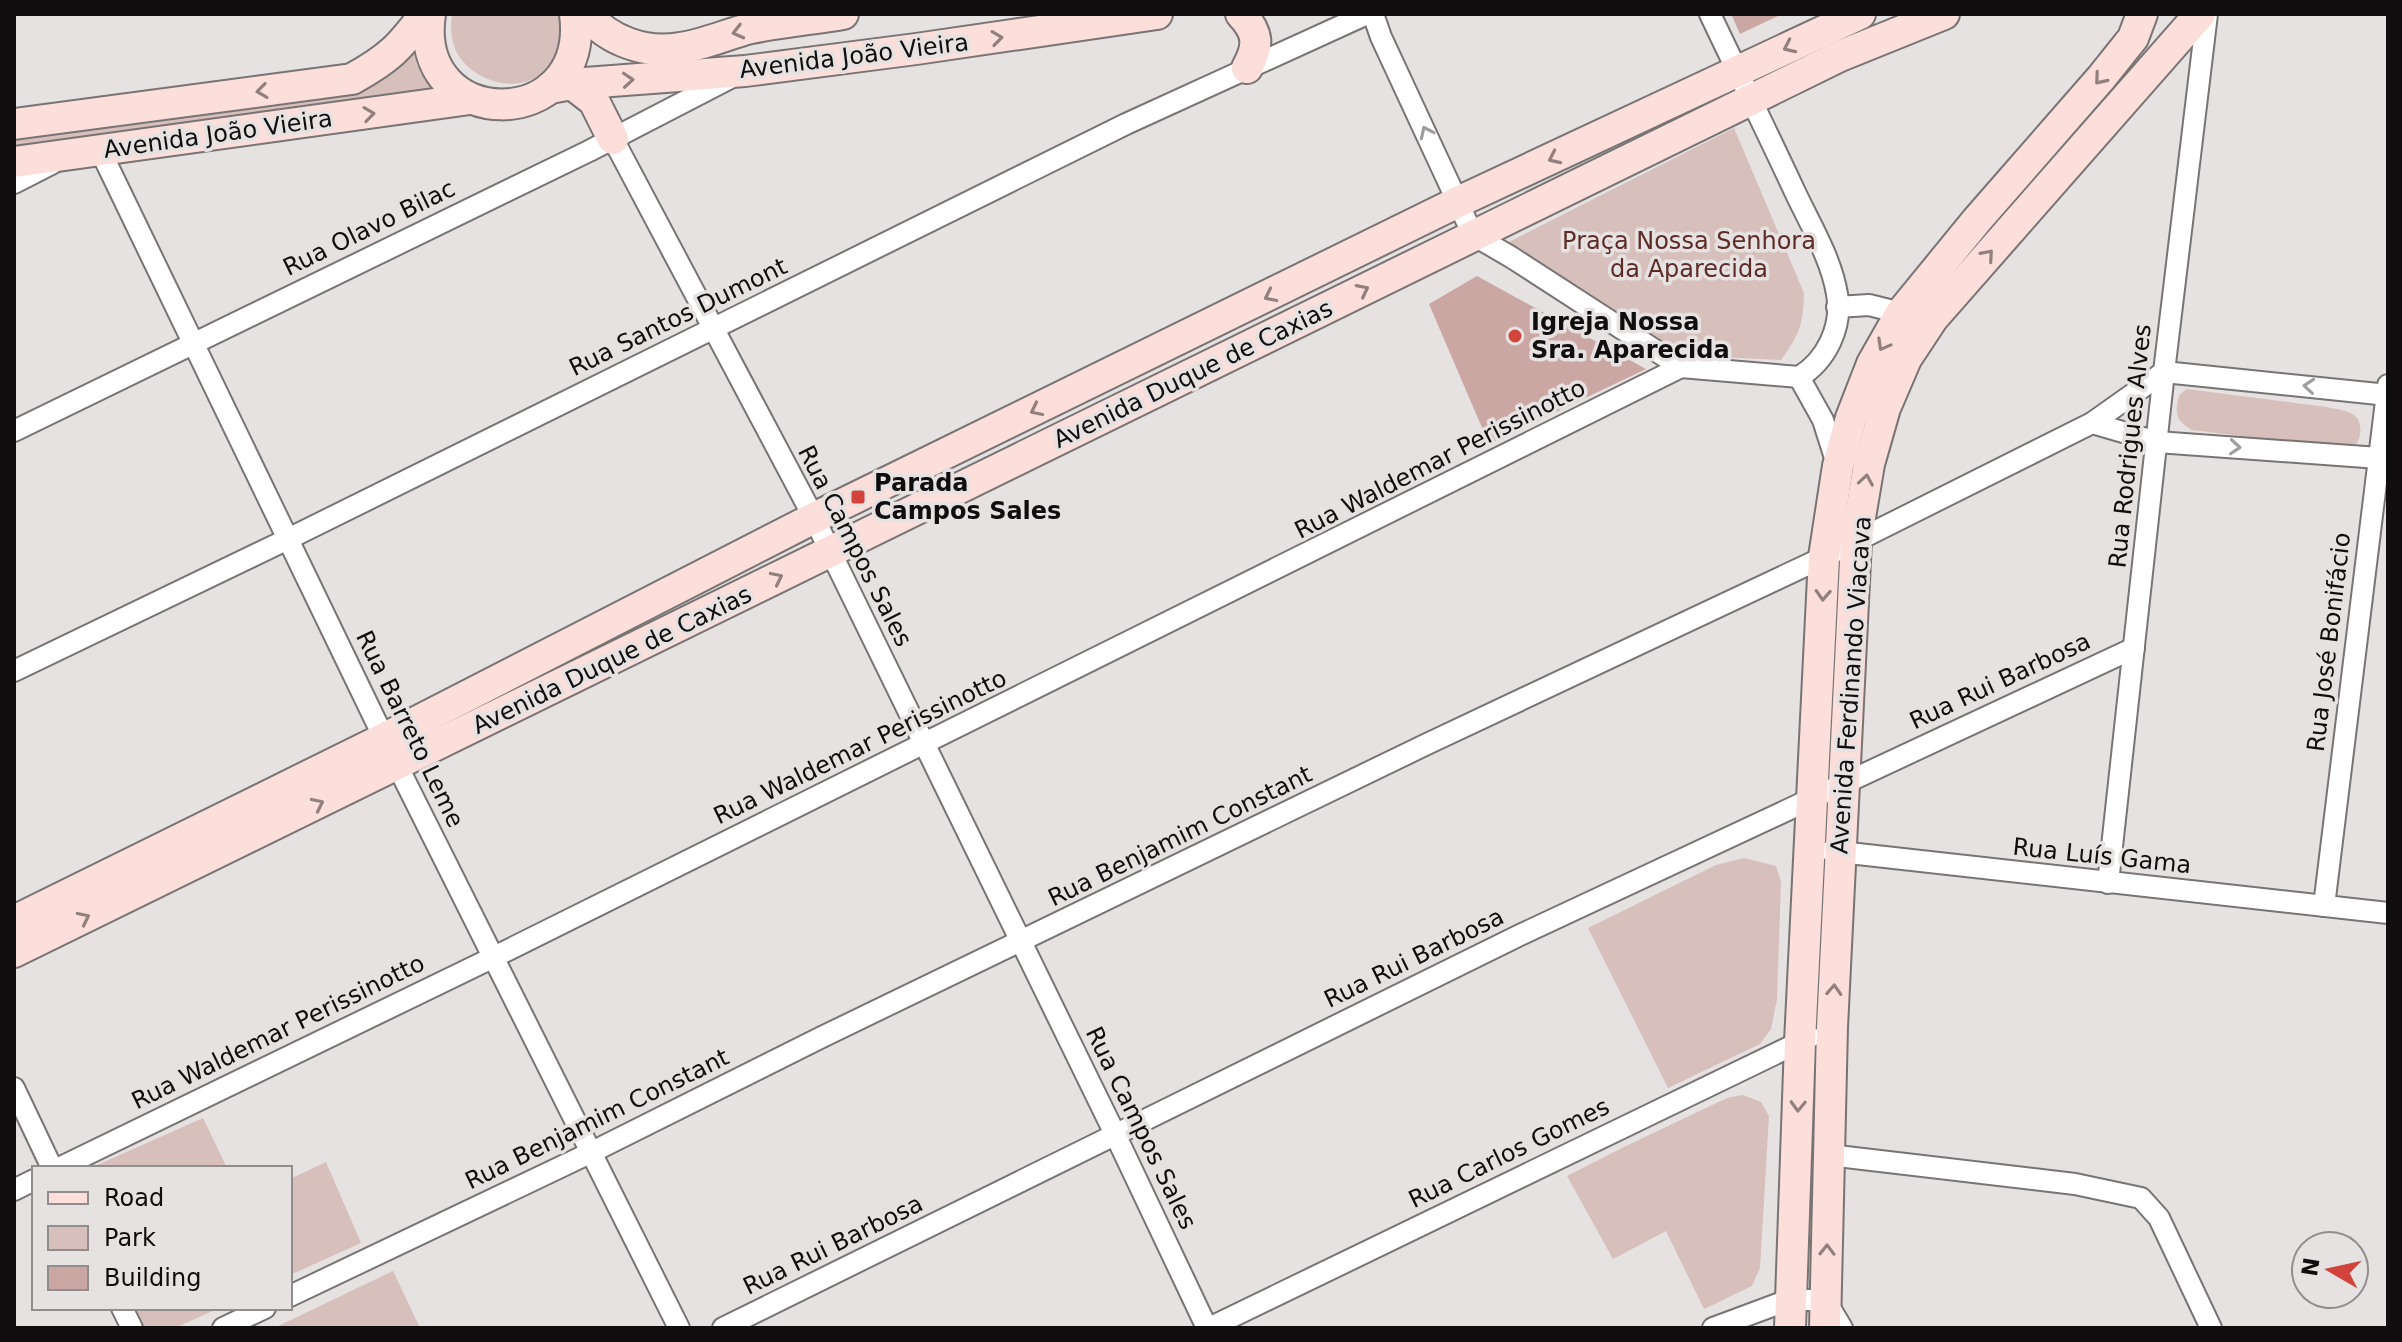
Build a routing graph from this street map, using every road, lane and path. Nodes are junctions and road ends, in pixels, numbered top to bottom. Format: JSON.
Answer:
{"nodes":[{"id":1,"x":427,"y":14,"type":"edge"},
{"id":2,"x":575,"y":14,"type":"edge"},
{"id":3,"x":586,"y":14,"type":"edge"},
{"id":4,"x":843,"y":14,"type":"edge"},
{"id":5,"x":1157,"y":14,"type":"edge"},
{"id":6,"x":1241,"y":14,"type":"edge"},
{"id":7,"x":1370,"y":14,"type":"edge"},
{"id":8,"x":1710,"y":14,"type":"edge"},
{"id":9,"x":1860,"y":14,"type":"edge"},
{"id":10,"x":1944,"y":14,"type":"edge"},
{"id":11,"x":2142,"y":14,"type":"edge"},
{"id":12,"x":2200,"y":14,"type":"edge"},
{"id":13,"x":2207,"y":14,"type":"edge"},
{"id":14,"x":1247,"y":68,"type":"junction"},
{"id":15,"x":745,"y":71,"type":"junction"},
{"id":16,"x":1738,"y":72,"type":"junction"},
{"id":17,"x":561,"y":86,"type":"junction"},
{"id":18,"x":470,"y":99,"type":"junction"},
{"id":19,"x":1752,"y":100,"type":"junction"},
{"id":20,"x":14,"y":124,"type":"edge"},
{"id":21,"x":613,"y":139,"type":"junction"},
{"id":22,"x":100,"y":150,"type":"junction"},
{"id":23,"x":69,"y":155,"type":"junction"},
{"id":24,"x":14,"y":162,"type":"edge"},
{"id":25,"x":14,"y":183,"type":"edge"},
{"id":26,"x":1458,"y":202,"type":"junction"},
{"id":27,"x":1473,"y":235,"type":"junction"},
{"id":28,"x":1837,"y":307,"type":"junction"},
{"id":29,"x":1901,"y":313,"type":"junction"},
{"id":30,"x":714,"y":329,"type":"junction"},
{"id":31,"x":193,"y":342,"type":"junction"},
{"id":32,"x":1681,"y":367,"type":"junction"},
{"id":33,"x":2164,"y":372,"type":"junction"},
{"id":34,"x":1799,"y":377,"type":"junction"},
{"id":35,"x":2388,"y":385,"type":"edge"},
{"id":36,"x":2388,"y":394,"type":"edge"},
{"id":37,"x":2092,"y":423,"type":"junction"},
{"id":38,"x":14,"y":431,"type":"edge"},
{"id":39,"x":2157,"y":442,"type":"junction"},
{"id":40,"x":2383,"y":453,"type":"edge"},
{"id":41,"x":1838,"y":466,"type":"junction"},
{"id":42,"x":814,"y":518,"type":"junction"},
{"id":43,"x":288,"y":539,"type":"junction"},
{"id":44,"x":1856,"y":541,"type":"junction"},
{"id":45,"x":829,"y":552,"type":"junction"},
{"id":46,"x":1824,"y":557,"type":"junction"},
{"id":47,"x":2134,"y":648,"type":"junction"},
{"id":48,"x":14,"y":671,"type":"edge"},
{"id":49,"x":925,"y":744,"type":"junction"},
{"id":50,"x":391,"y":752,"type":"junction"},
{"id":51,"x":1843,"y":784,"type":"junction"},
{"id":52,"x":1814,"y":798,"type":"junction"},
{"id":53,"x":1810,"y":849,"type":"junction"},
{"id":54,"x":1841,"y":852,"type":"junction"},
{"id":55,"x":2108,"y":883,"type":"junction"},
{"id":56,"x":2324,"y":906,"type":"junction"},
{"id":57,"x":2388,"y":913,"type":"edge"},
{"id":58,"x":14,"y":921,"type":"edge"},
{"id":59,"x":1021,"y":942,"type":"junction"},
{"id":60,"x":14,"y":952,"type":"edge"},
{"id":61,"x":494,"y":957,"type":"junction"},
{"id":62,"x":1832,"y":1027,"type":"junction"},
{"id":63,"x":1800,"y":1042,"type":"junction"},
{"id":64,"x":14,"y":1088,"type":"edge"},
{"id":65,"x":1115,"y":1134,"type":"junction"},
{"id":66,"x":592,"y":1152,"type":"junction"},
{"id":67,"x":1829,"y":1155,"type":"junction"},
{"id":68,"x":51,"y":1166,"type":"edge"},
{"id":69,"x":63,"y":1166,"type":"edge"},
{"id":70,"x":32,"y":1181,"type":"edge"},
{"id":71,"x":14,"y":1190,"type":"edge"},
{"id":72,"x":292,"y":1295,"type":"edge"},
{"id":73,"x":123,"y":1310,"type":"edge"},
{"id":74,"x":261,"y":1310,"type":"edge"},
{"id":75,"x":1791,"y":1313,"type":"edge"},
{"id":76,"x":1825,"y":1314,"type":"edge"},
{"id":77,"x":132,"y":1328,"type":"edge"},
{"id":78,"x":223,"y":1328,"type":"edge"},
{"id":79,"x":679,"y":1328,"type":"edge"},
{"id":80,"x":723,"y":1328,"type":"edge"},
{"id":81,"x":1208,"y":1328,"type":"edge"},
{"id":82,"x":1713,"y":1328,"type":"edge"},
{"id":83,"x":1842,"y":1328,"type":"edge"},
{"id":84,"x":2211,"y":1328,"type":"edge"}],
"edges":[{"from":1,"to":18,"type":"street"},
{"from":1,"to":20,"type":"street","name":"Avenida João Vieira","one_way":true},
{"from":2,"to":17,"type":"street"},
{"from":4,"to":3,"type":"street","name":"Avenida João Vieira","one_way":true},
{"from":15,"to":5,"type":"street","name":"Avenida João Vieira","one_way":true},
{"from":6,"to":14,"type":"street"},
{"from":7,"to":14,"type":"street","name":"Rua Santos Dumont"},
{"from":26,"to":7,"type":"street","one_way":true},
{"from":8,"to":16,"type":"street"},
{"from":9,"to":16,"type":"street","name":"Avenida Duque de Caxias","one_way":true},
{"from":10,"to":19,"type":"street","name":"Avenida Duque de Caxias"},
{"from":11,"to":29,"type":"street","name":"Avenida Ferdinando Viacava","one_way":true},
{"from":44,"to":12,"type":"street","name":"Avenida Ferdinando Viacava","one_way":true},
{"from":13,"to":33,"type":"street","name":"Rua Rodrigues Alves"},
{"from":14,"to":30,"type":"street","name":"Rua Santos Dumont"},
{"from":17,"to":15,"type":"street","name":"Avenida João Vieira","one_way":true},
{"from":15,"to":21,"type":"street","name":"Rua Olavo Bilac"},
{"from":16,"to":19,"type":"street"},
{"from":16,"to":26,"type":"street","name":"Avenida Duque de Caxias","one_way":true},
{"from":17,"to":18,"type":"street","name":"Avenida João Vieira"},
{"from":17,"to":21,"type":"street"},
{"from":22,"to":18,"type":"street","name":"Avenida João Vieira","one_way":true},
{"from":19,"to":27,"type":"street","name":"Avenida Duque de Caxias"},
{"from":19,"to":28,"type":"street"},
{"from":21,"to":30,"type":"street","name":"Rua Campos Sales"},
{"from":21,"to":31,"type":"street","name":"Rua Olavo Bilac"},
{"from":22,"to":23,"type":"street","name":"Avenida João Vieira"},
{"from":22,"to":31,"type":"street","name":"Rua Barreto Leme"},
{"from":23,"to":24,"type":"street","name":"Avenida João Vieira"},
{"from":23,"to":25,"type":"street"},
{"from":26,"to":27,"type":"street"},
{"from":26,"to":42,"type":"street","name":"Avenida Duque de Caxias","one_way":true},
{"from":27,"to":32,"type":"street"},
{"from":45,"to":27,"type":"street","name":"Avenida Duque de Caxias","one_way":true},
{"from":28,"to":29,"type":"street"},
{"from":28,"to":34,"type":"street"},
{"from":29,"to":41,"type":"street","name":"Avenida Ferdinando Viacava","one_way":true},
{"from":30,"to":42,"type":"street","name":"Rua Campos Sales"},
{"from":30,"to":43,"type":"street","name":"Rua Santos Dumont"},
{"from":31,"to":38,"type":"street","name":"Rua Olavo Bilac"},
{"from":31,"to":43,"type":"street","name":"Rua Barreto Leme"},
{"from":32,"to":34,"type":"street"},
{"from":32,"to":49,"type":"street","name":"Rua Waldemar Perissinotto"},
{"from":36,"to":33,"type":"street","one_way":true},
{"from":33,"to":37,"type":"street","name":"Rua Benjamim Constant"},
{"from":33,"to":39,"type":"street","name":"Rua Rodrigues Alves"},
{"from":34,"to":41,"type":"street"},
{"from":35,"to":36,"type":"street","name":"Rua José Bonifácio"},
{"from":36,"to":40,"type":"street","name":"Rua José Bonifácio"},
{"from":37,"to":39,"type":"street"},
{"from":37,"to":44,"type":"street","name":"Rua Benjamim Constant"},
{"from":39,"to":40,"type":"street","one_way":true},
{"from":39,"to":47,"type":"street","name":"Rua Rodrigues Alves"},
{"from":40,"to":56,"type":"street","name":"Rua José Bonifácio"},
{"from":41,"to":46,"type":"street","name":"Avenida Ferdinando Viacava"},
{"from":42,"to":45,"type":"street","name":"Rua Campos Sales"},
{"from":42,"to":50,"type":"street","name":"Avenida Duque de Caxias"},
{"from":43,"to":48,"type":"street","name":"Rua Santos Dumont"},
{"from":43,"to":50,"type":"street","name":"Rua Barreto Leme"},
{"from":44,"to":46,"type":"street","name":"Rua Benjamim Constant"},
{"from":44,"to":51,"type":"street","name":"Avenida Ferdinando Viacava"},
{"from":45,"to":49,"type":"street","name":"Rua Campos Sales"},
{"from":50,"to":45,"type":"street","name":"Avenida Duque de Caxias","one_way":true},
{"from":46,"to":52,"type":"street","name":"Avenida Ferdinando Viacava","one_way":true},
{"from":46,"to":59,"type":"street","name":"Rua Benjamim Constant"},
{"from":47,"to":51,"type":"street","name":"Rua Rui Barbosa"},
{"from":47,"to":55,"type":"street","name":"Rua Rodrigues Alves"},
{"from":49,"to":59,"type":"street","name":"Rua Campos Sales"},
{"from":49,"to":61,"type":"street","name":"Rua Waldemar Perissinotto"},
{"from":50,"to":58,"type":"street","name":"Avenida Duque de Caxias"},
{"from":60,"to":50,"type":"street","name":"Avenida Duque de Caxias","one_way":true},
{"from":50,"to":61,"type":"street","name":"Rua Barreto Leme"},
{"from":51,"to":52,"type":"street","name":"Rua Rui Barbosa"},
{"from":51,"to":54,"type":"street","name":"Avenida Ferdinando Viacava"},
{"from":52,"to":53,"type":"street","name":"Avenida Ferdinando Viacava"},
{"from":52,"to":65,"type":"street","name":"Rua Rui Barbosa"},
{"from":53,"to":54,"type":"street","name":"Rua Luís Gama"},
{"from":53,"to":63,"type":"street","name":"Avenida Ferdinando Viacava"},
{"from":54,"to":55,"type":"street","name":"Rua Luís Gama"},
{"from":62,"to":54,"type":"street","name":"Avenida Ferdinando Viacava","one_way":true},
{"from":55,"to":56,"type":"street","name":"Rua Luís Gama"},
{"from":56,"to":57,"type":"street","name":"Rua Luís Gama"},
{"from":59,"to":65,"type":"street","name":"Rua Campos Sales"},
{"from":59,"to":66,"type":"street","name":"Rua Benjamim Constant"},
{"from":61,"to":66,"type":"street","name":"Rua Barreto Leme"},
{"from":61,"to":69,"type":"street","name":"Rua Waldemar Perissinotto"},
{"from":62,"to":63,"type":"street","name":"Rua Carlos Gomes"},
{"from":62,"to":67,"type":"street","name":"Avenida Ferdinando Viacava"},
{"from":63,"to":75,"type":"street","name":"Avenida Ferdinando Viacava","one_way":true},
{"from":63,"to":81,"type":"street","name":"Rua Carlos Gomes"},
{"from":64,"to":68,"type":"street"},
{"from":65,"to":80,"type":"street","name":"Rua Rui Barbosa"},
{"from":65,"to":81,"type":"street","name":"Rua Campos Sales"},
{"from":66,"to":72,"type":"street","name":"Rua Benjamim Constant"},
{"from":66,"to":79,"type":"street","name":"Rua Barreto Leme"},
{"from":76,"to":67,"type":"street","name":"Avenida Ferdinando Viacava","one_way":true},
{"from":67,"to":84,"type":"street"},
{"from":70,"to":71,"type":"street"},
{"from":73,"to":77,"type":"street"},
{"from":74,"to":78,"type":"street"},
{"from":75,"to":76,"type":"street"},
{"from":75,"to":82,"type":"street"},
{"from":76,"to":83,"type":"street"}]}
